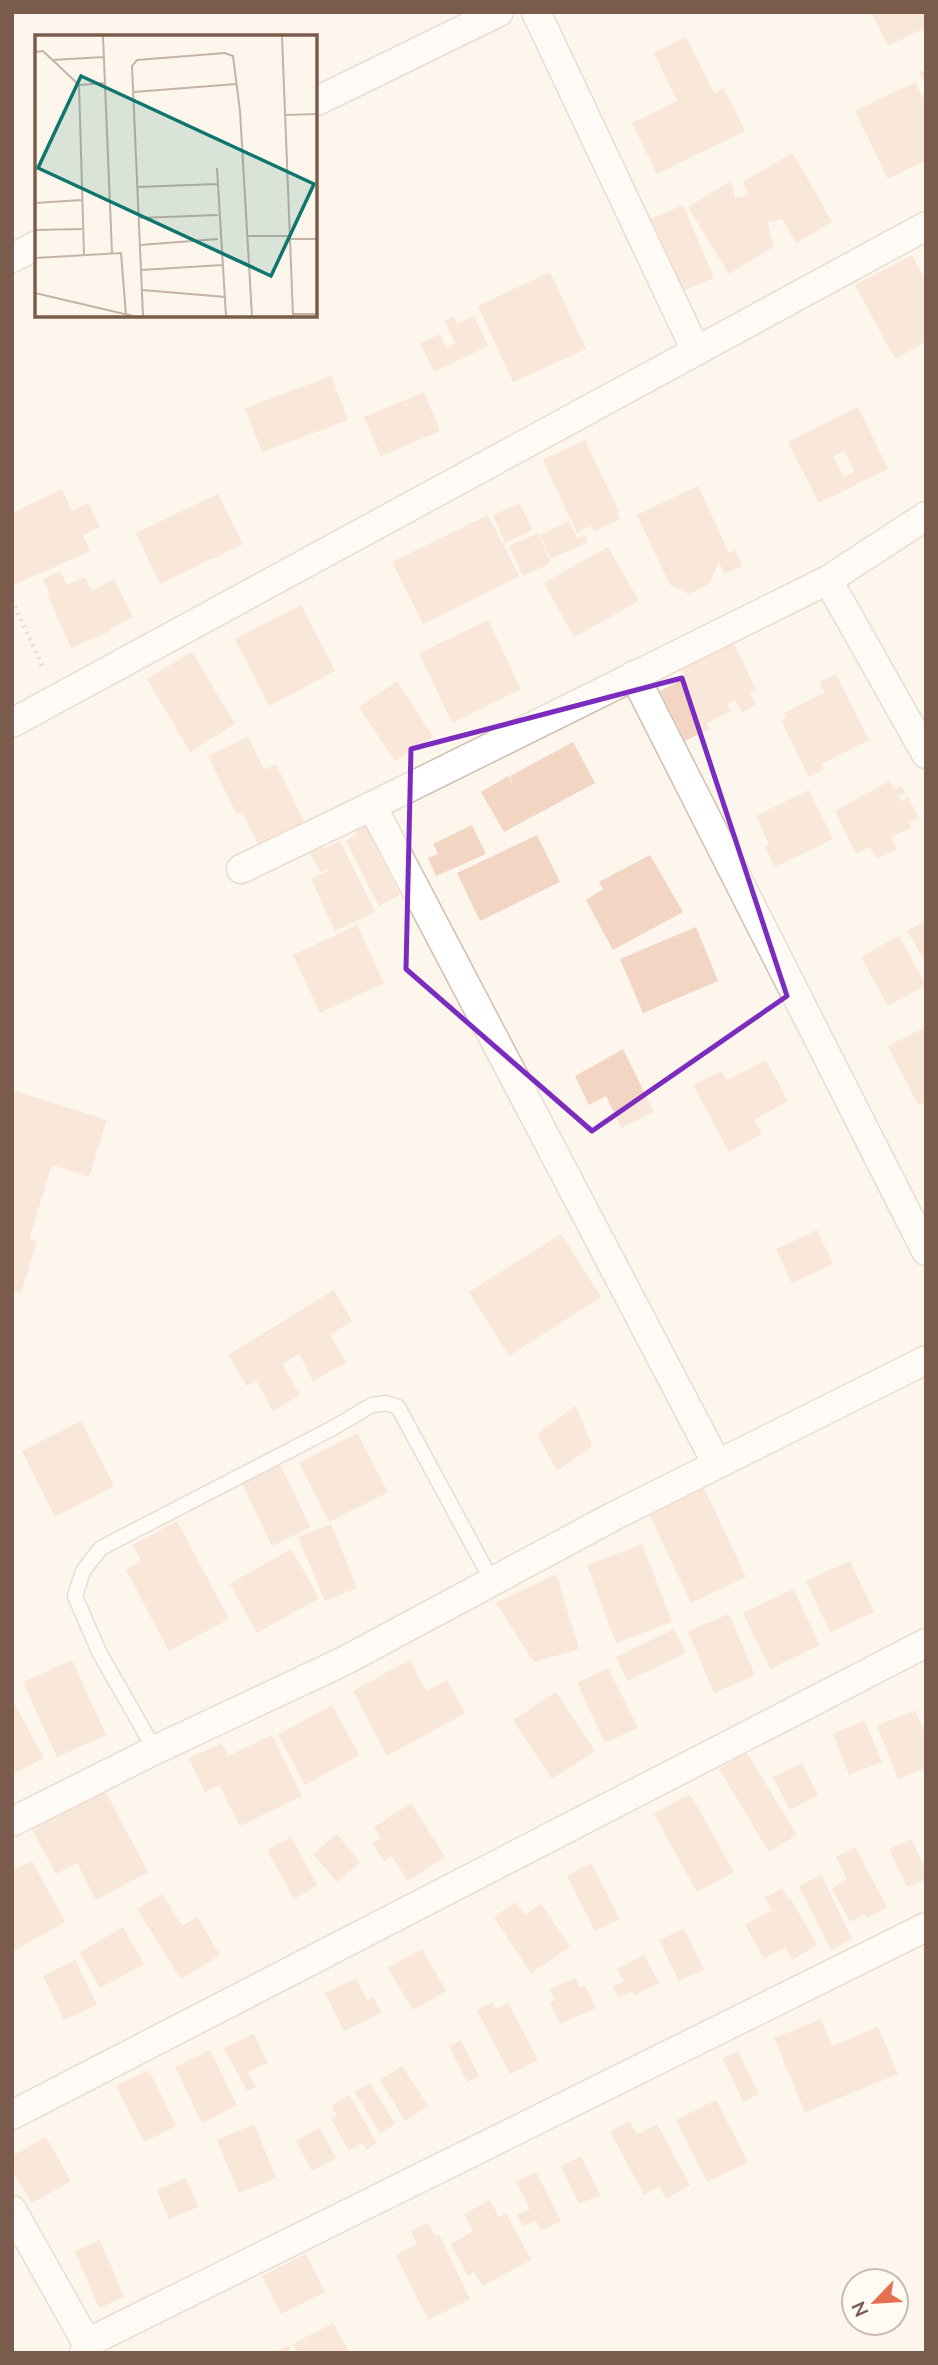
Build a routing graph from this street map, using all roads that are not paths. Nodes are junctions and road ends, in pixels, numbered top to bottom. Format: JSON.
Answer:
{"nodes":[{"id":1,"x":499,"y":12,"type":"edge"},
{"id":2,"x":536,"y":12,"type":"edge"},
{"id":3,"x":317,"y":101,"type":"edge"},
{"id":4,"x":926,"y":226,"type":"edge"},
{"id":5,"x":35,"y":246,"type":"edge"},
{"id":6,"x":12,"y":258,"type":"edge"},
{"id":7,"x":696,"y":351,"type":"junction"},
{"id":8,"x":926,"y":516,"type":"edge"},
{"id":9,"x":828,"y":580,"type":"junction"},
{"id":10,"x":634,"y":674,"type":"junction"},
{"id":11,"x":12,"y":723,"type":"edge"},
{"id":12,"x":926,"y":754,"type":"edge"},
{"id":13,"x":372,"y":806,"type":"junction"},
{"id":14,"x":240,"y":869,"type":"dead end"},
{"id":15,"x":926,"y":1251,"type":"edge"},
{"id":16,"x":926,"y":1360,"type":"edge"},
{"id":17,"x":717,"y":1464,"type":"junction"},
{"id":18,"x":492,"y":1581,"type":"junction"},
{"id":19,"x":926,"y":1643,"type":"edge"},
{"id":20,"x":155,"y":1750,"type":"junction"},
{"id":21,"x":12,"y":1822,"type":"edge"},
{"id":22,"x":926,"y":1927,"type":"edge"},
{"id":23,"x":12,"y":2115,"type":"edge"},
{"id":24,"x":12,"y":2210,"type":"edge"},
{"id":25,"x":85,"y":2348,"type":"edge"}],
"edges":[{"from":1,"to":3,"type":"street"},
{"from":2,"to":7,"type":"street"},
{"from":4,"to":7,"type":"street"},
{"from":5,"to":6,"type":"street"},
{"from":7,"to":11,"type":"street"},
{"from":8,"to":9,"type":"street"},
{"from":9,"to":10,"type":"street"},
{"from":9,"to":12,"type":"street"},
{"from":10,"to":13,"type":"street"},
{"from":10,"to":15,"type":"street"},
{"from":13,"to":14,"type":"street"},
{"from":13,"to":17,"type":"street"},
{"from":16,"to":17,"type":"street"},
{"from":17,"to":18,"type":"street"},
{"from":18,"to":20,"type":"street"},
{"from":18,"to":20,"type":"lane"},
{"from":19,"to":23,"type":"street"},
{"from":20,"to":21,"type":"street"},
{"from":22,"to":25,"type":"street"},
{"from":24,"to":25,"type":"street"}]}
